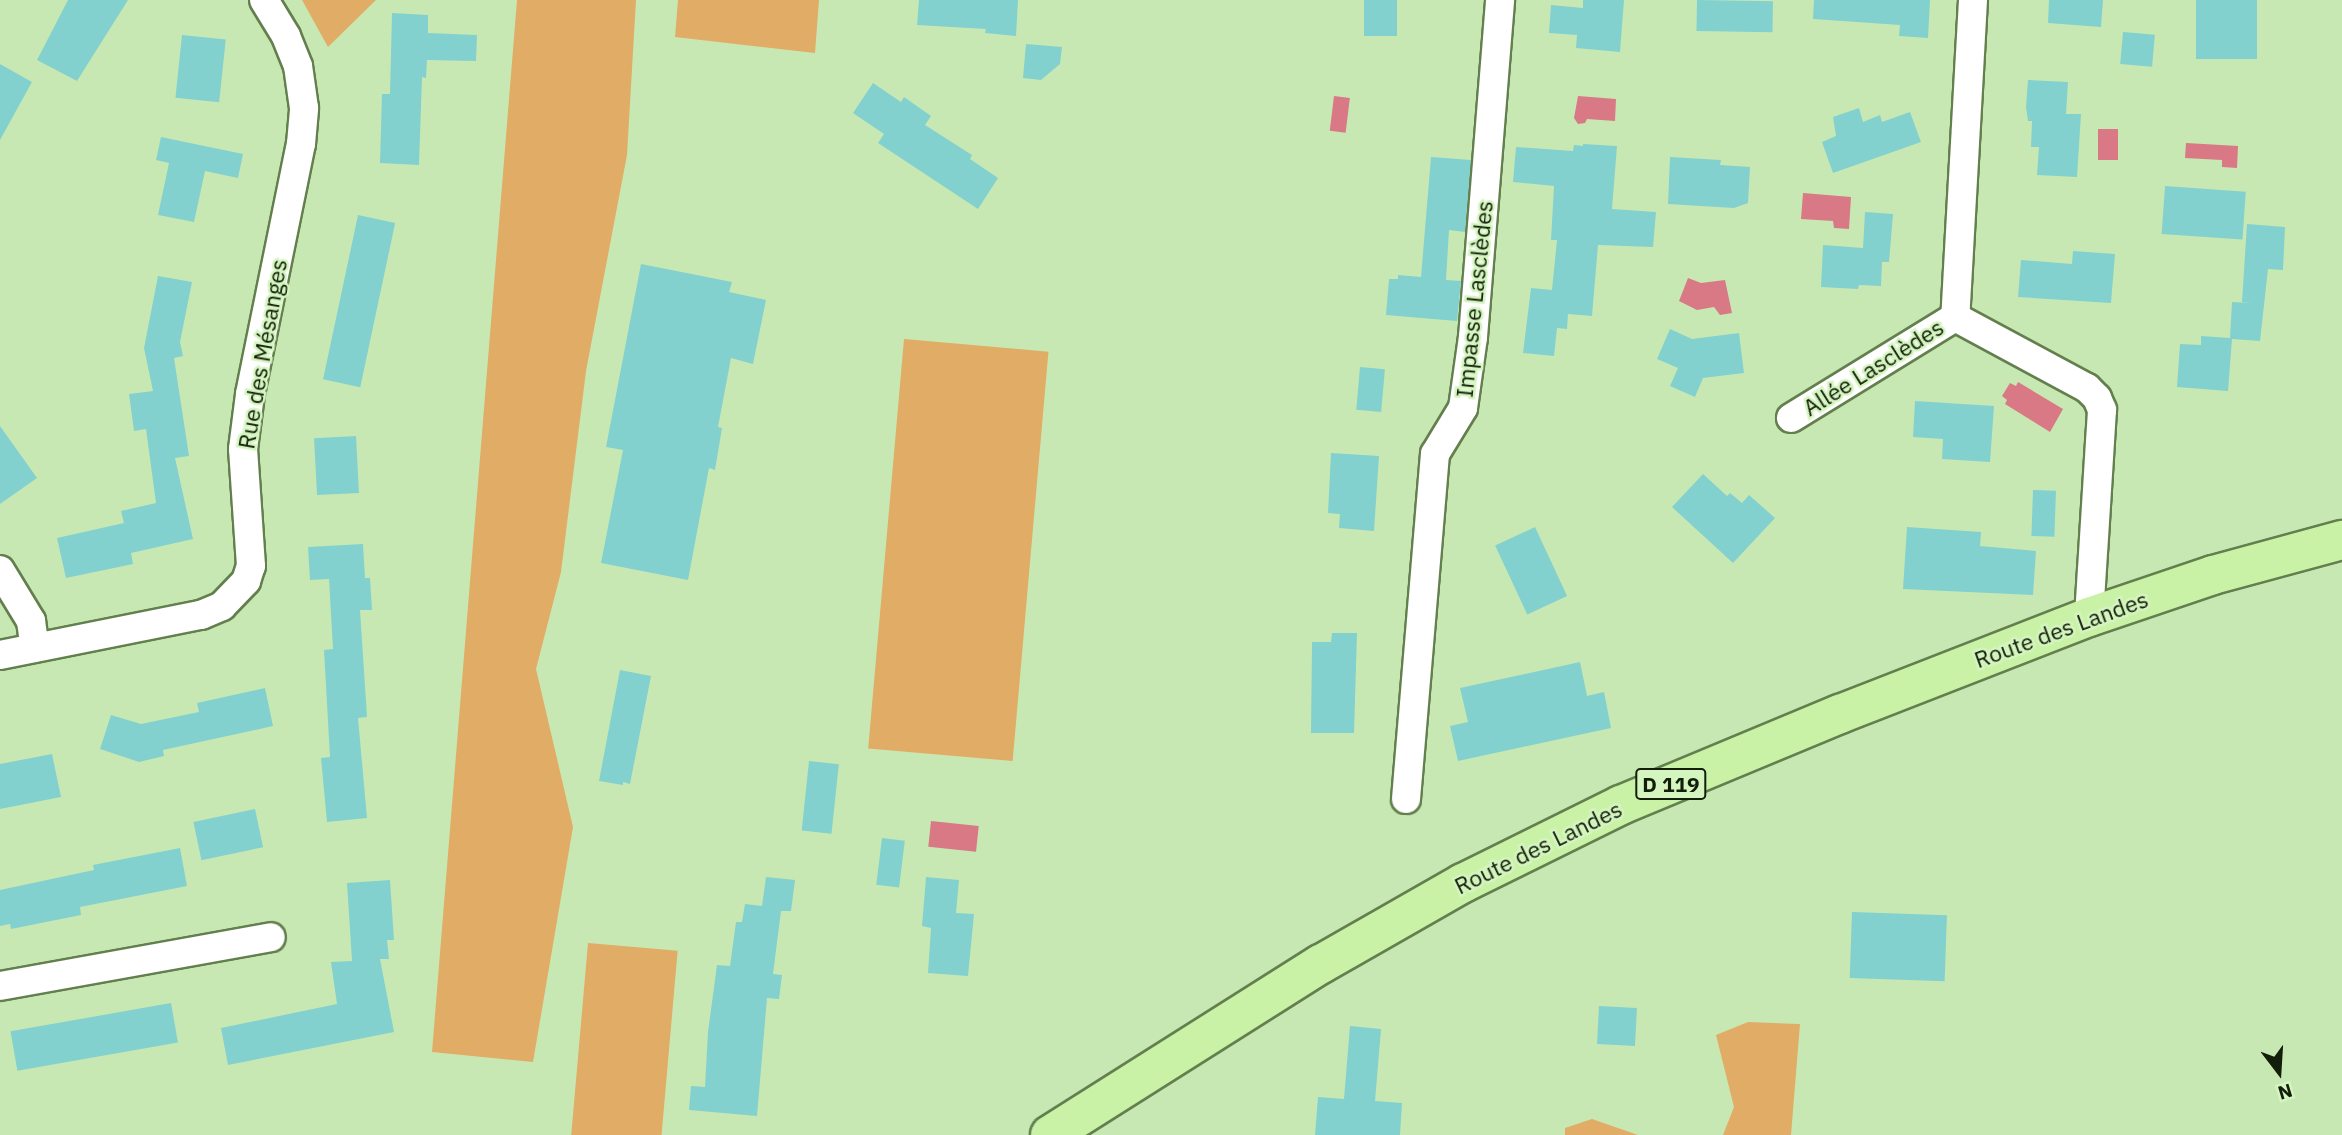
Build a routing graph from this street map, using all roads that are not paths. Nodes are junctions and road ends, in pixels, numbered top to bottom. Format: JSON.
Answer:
{"nodes":[{"id":1,"x":264,"y":0,"type":"edge"},
{"id":2,"x":1500,"y":0,"type":"edge"},
{"id":3,"x":1973,"y":0,"type":"edge"},
{"id":4,"x":1955,"y":317,"type":"junction"},
{"id":5,"x":1791,"y":418,"type":"dead end"},
{"id":6,"x":2342,"y":540,"type":"edge"},
{"id":7,"x":0,"y":570,"type":"edge"},
{"id":8,"x":2089,"y":617,"type":"junction"},
{"id":9,"x":35,"y":648,"type":"junction"},
{"id":10,"x":0,"y":655,"type":"edge"},
{"id":11,"x":1406,"y":799,"type":"dead end"},
{"id":12,"x":271,"y":937,"type":"dead end"},
{"id":13,"x":0,"y":986,"type":"edge"},
{"id":14,"x":1050,"y":1135,"type":"edge"}],
"edges":[{"from":1,"to":9,"type":"street","name":"Rue des Mésanges"},
{"from":2,"to":11,"type":"street","name":"Impasse Lasclèdes"},
{"from":3,"to":4,"type":"street"},
{"from":4,"to":5,"type":"street","name":"Allée Lasclèdes"},
{"from":4,"to":8,"type":"street"},
{"from":6,"to":8,"type":"main road","name":"Route des Landes","number":"D 119"},
{"from":7,"to":9,"type":"street"},
{"from":8,"to":14,"type":"main road","name":"Route des Landes","number":"D 119"},
{"from":9,"to":10,"type":"street","name":"Rue des Mésanges"},
{"from":12,"to":13,"type":"street"}]}
